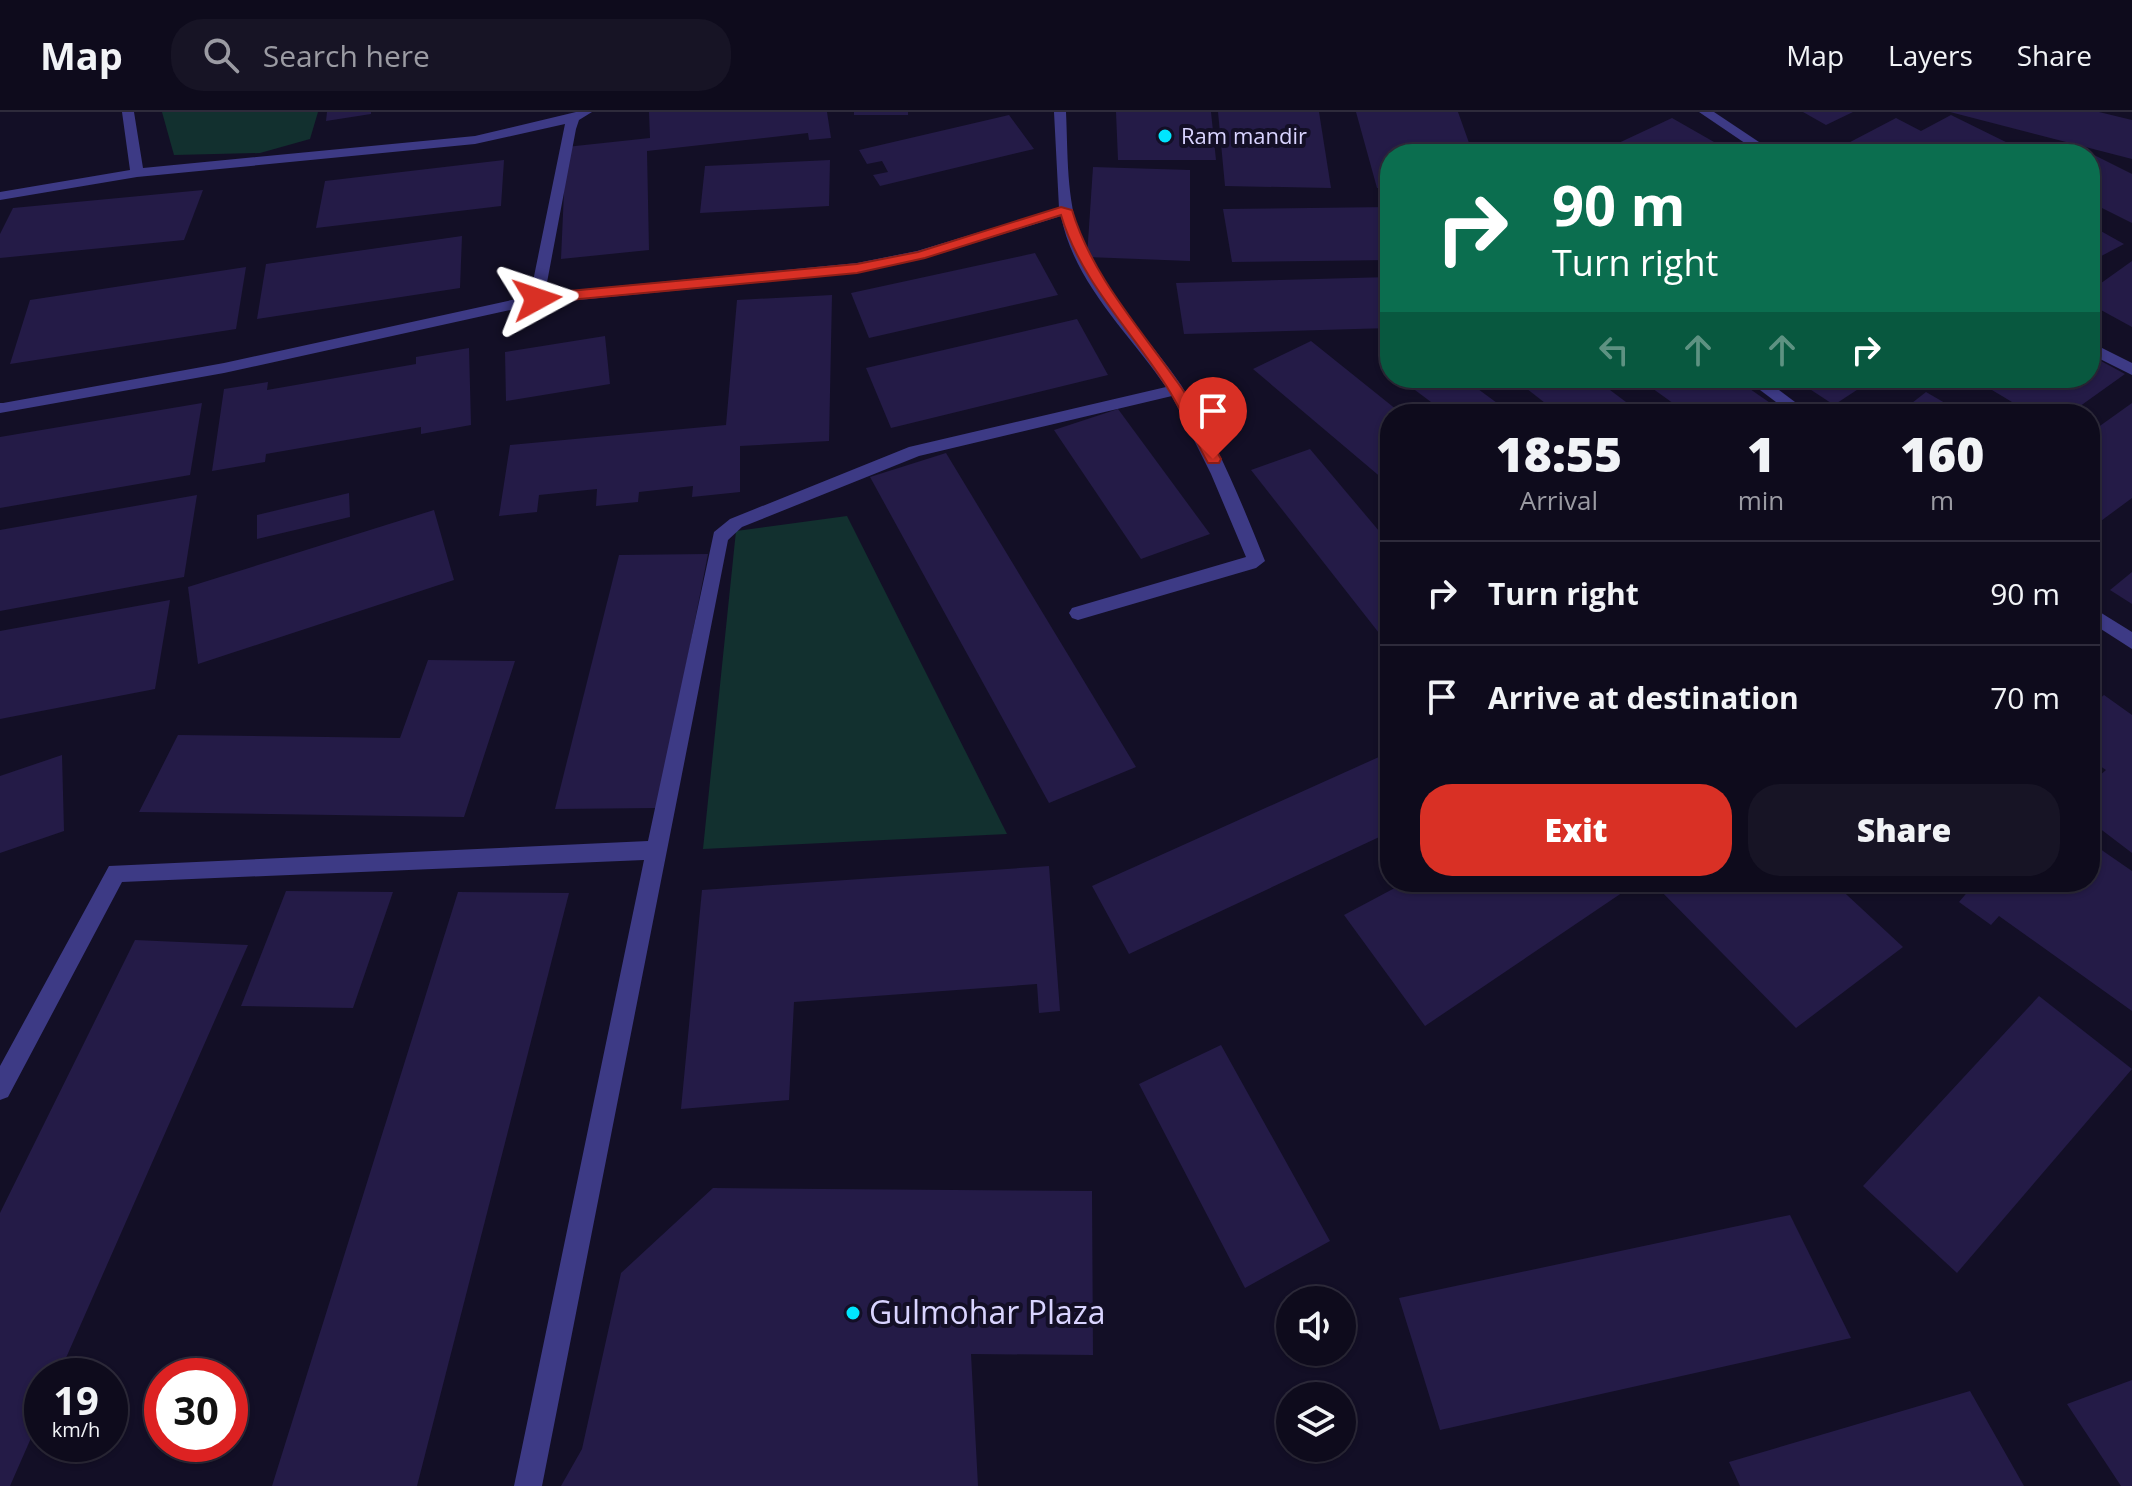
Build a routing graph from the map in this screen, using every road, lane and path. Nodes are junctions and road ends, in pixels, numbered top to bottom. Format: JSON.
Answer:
{"nodes":[{"id":1,"x":128,"y":112,"type":"edge"},
{"id":2,"x":1060,"y":112,"type":"edge"},
{"id":3,"x":1705,"y":112,"type":"edge"},
{"id":4,"x":580,"y":115,"type":"edge"},
{"id":5,"x":1755,"y":144,"type":"edge"},
{"id":6,"x":137,"y":173,"type":"junction"},
{"id":7,"x":0,"y":196,"type":"edge"},
{"id":8,"x":1066,"y":210,"type":"junction"},
{"id":9,"x":537,"y":299,"type":"junction"},
{"id":10,"x":2100,"y":352,"type":"edge"},
{"id":11,"x":2132,"y":370,"type":"edge"},
{"id":12,"x":1766,"y":388,"type":"edge"},
{"id":13,"x":1176,"y":390,"type":"junction"},
{"id":14,"x":1789,"y":404,"type":"edge"},
{"id":15,"x":3,"y":408,"type":"dead end"},
{"id":16,"x":1078,"y":613,"type":"dead end"},
{"id":17,"x":2100,"y":620,"type":"edge"},
{"id":18,"x":2132,"y":642,"type":"edge"},
{"id":19,"x":656,"y":850,"type":"junction"},
{"id":20,"x":0,"y":1089,"type":"edge"},
{"id":21,"x":528,"y":1486,"type":"edge"}],
"edges":[{"from":1,"to":6,"type":"street"},
{"from":2,"to":8,"type":"street"},
{"from":3,"to":5,"type":"street"},
{"from":4,"to":6,"type":"street"},
{"from":4,"to":9,"type":"street"},
{"from":6,"to":7,"type":"street"},
{"from":8,"to":9,"type":"street"},
{"from":8,"to":13,"type":"street"},
{"from":9,"to":15,"type":"street"},
{"from":10,"to":11,"type":"street"},
{"from":12,"to":14,"type":"street"},
{"from":13,"to":16,"type":"street"},
{"from":13,"to":19,"type":"street"},
{"from":17,"to":18,"type":"street"},
{"from":19,"to":20,"type":"street"},
{"from":19,"to":21,"type":"street"}]}
